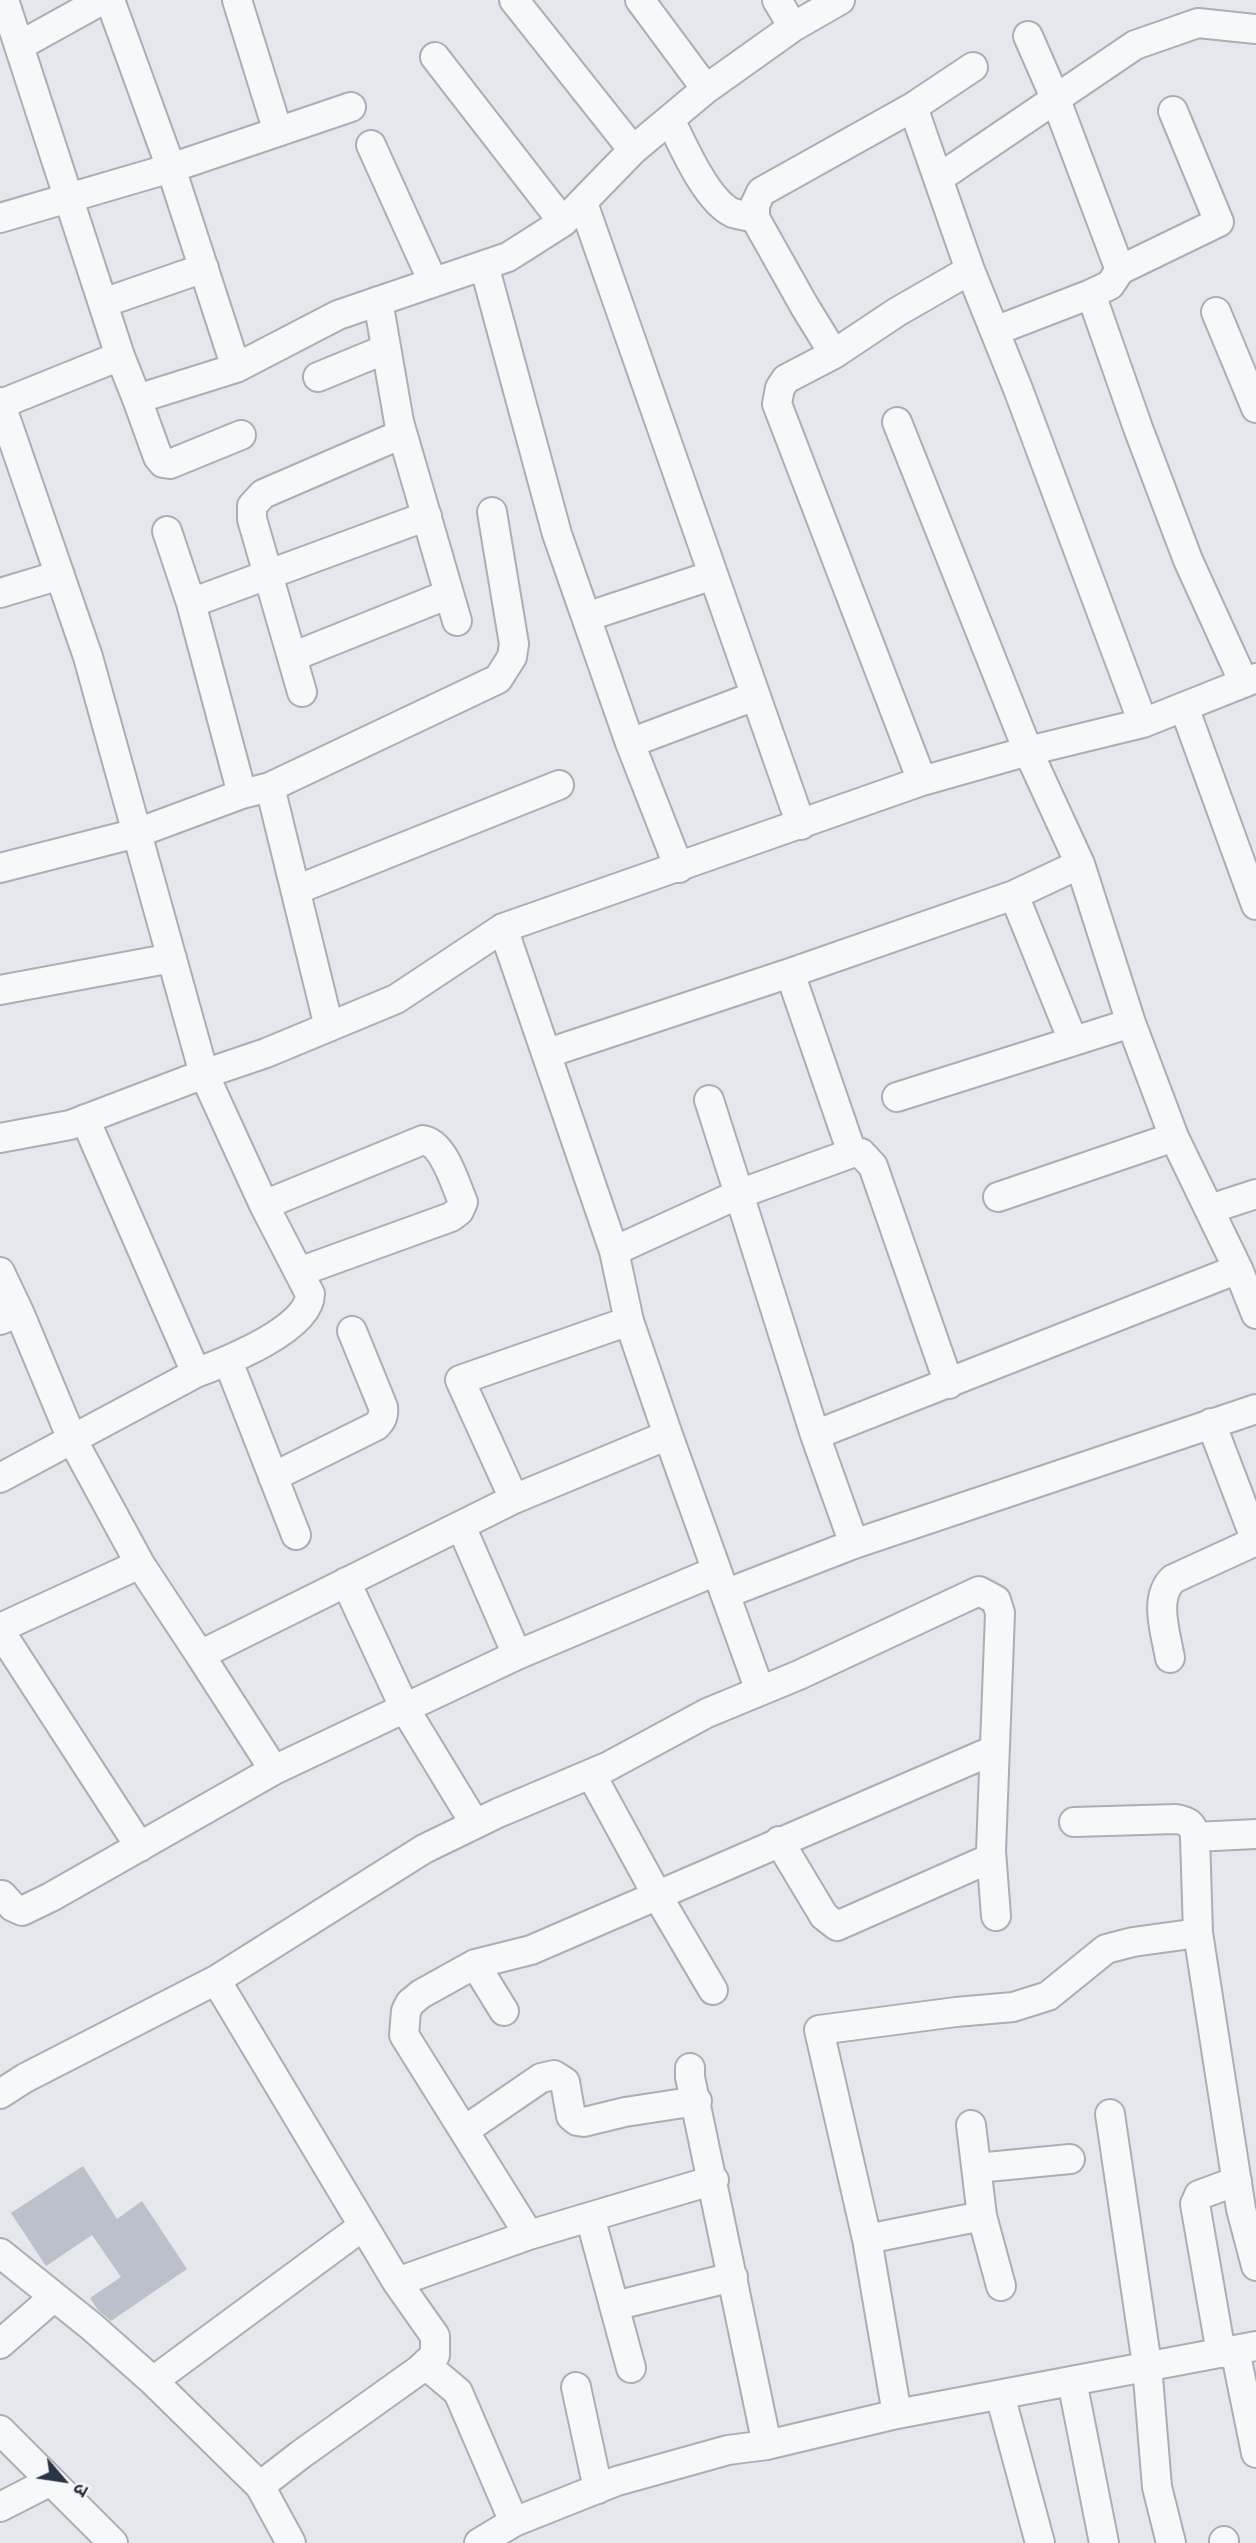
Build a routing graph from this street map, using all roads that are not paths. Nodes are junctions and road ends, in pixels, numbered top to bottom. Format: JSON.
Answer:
{"nodes":[{"id":1,"x":4,"y":0,"type":"edge"},
{"id":2,"x":102,"y":0,"type":"edge"},
{"id":3,"x":110,"y":0,"type":"edge"},
{"id":4,"x":237,"y":0,"type":"edge"},
{"id":5,"x":514,"y":0,"type":"edge"},
{"id":6,"x":640,"y":0,"type":"edge"},
{"id":7,"x":777,"y":0,"type":"edge"},
{"id":8,"x":840,"y":0,"type":"edge"},
{"id":9,"x":793,"y":27,"type":"junction"},
{"id":10,"x":1256,"y":29,"type":"edge"},
{"id":11,"x":1028,"y":36,"type":"dead end"},
{"id":12,"x":19,"y":46,"type":"junction"},
{"id":13,"x":435,"y":57,"type":"dead end"},
{"id":14,"x":973,"y":68,"type":"dead end"},
{"id":15,"x":706,"y":89,"type":"junction"},
{"id":16,"x":1056,"y":100,"type":"junction"},
{"id":17,"x":351,"y":107,"type":"dead end"},
{"id":18,"x":913,"y":107,"type":"junction"},
{"id":19,"x":1173,"y":110,"type":"dead end"},
{"id":20,"x":670,"y":119,"type":"junction"},
{"id":21,"x":278,"y":132,"type":"junction"},
{"id":22,"x":371,"y":145,"type":"dead end"},
{"id":23,"x":634,"y":150,"type":"junction"},
{"id":24,"x":171,"y":168,"type":"junction"},
{"id":25,"x":939,"y":178,"type":"junction"},
{"id":26,"x":69,"y":200,"type":"junction"},
{"id":27,"x":573,"y":213,"type":"junction"},
{"id":28,"x":0,"y":218,"type":"edge"},
{"id":29,"x":755,"y":218,"type":"junction"},
{"id":30,"x":484,"y":265,"type":"junction"},
{"id":31,"x":204,"y":268,"type":"junction"},
{"id":32,"x":970,"y":270,"type":"junction"},
{"id":33,"x":1120,"y":270,"type":"junction"},
{"id":34,"x":433,"y":282,"type":"junction"},
{"id":35,"x":1091,"y":293,"type":"junction"},
{"id":36,"x":378,"y":301,"type":"junction"},
{"id":37,"x":103,"y":303,"type":"junction"},
{"id":38,"x":1216,"y":312,"type":"dead end"},
{"id":39,"x":995,"y":331,"type":"junction"},
{"id":40,"x":386,"y":349,"type":"junction"},
{"id":41,"x":834,"y":354,"type":"junction"},
{"id":42,"x":120,"y":356,"type":"junction"},
{"id":43,"x":236,"y":368,"type":"junction"},
{"id":44,"x":318,"y":377,"type":"dead end"},
{"id":45,"x":137,"y":399,"type":"junction"},
{"id":46,"x":0,"y":403,"type":"edge"},
{"id":47,"x":1256,"y":408,"type":"edge"},
{"id":48,"x":897,"y":422,"type":"dead end"},
{"id":49,"x":402,"y":433,"type":"junction"},
{"id":50,"x":241,"y":435,"type":"dead end"},
{"id":51,"x":492,"y":512,"type":"dead end"},
{"id":52,"x":426,"y":516,"type":"junction"},
{"id":53,"x":167,"y":531,"type":"dead end"},
{"id":54,"x":268,"y":574,"type":"junction"},
{"id":55,"x":60,"y":575,"type":"junction"},
{"id":56,"x":713,"y":575,"type":"junction"},
{"id":57,"x":0,"y":593,"type":"edge"},
{"id":58,"x":449,"y":594,"type":"junction"},
{"id":59,"x":191,"y":603,"type":"junction"},
{"id":60,"x":586,"y":617,"type":"junction"},
{"id":61,"x":457,"y":621,"type":"dead end"},
{"id":62,"x":292,"y":657,"type":"junction"},
{"id":63,"x":1250,"y":681,"type":"edge"},
{"id":64,"x":302,"y":692,"type":"dead end"},
{"id":65,"x":755,"y":696,"type":"junction"},
{"id":66,"x":1184,"y":707,"type":"junction"},
{"id":67,"x":1143,"y":723,"type":"junction"},
{"id":68,"x":630,"y":744,"type":"junction"},
{"id":69,"x":1028,"y":751,"type":"junction"},
{"id":70,"x":922,"y":781,"type":"junction"},
{"id":71,"x":559,"y":785,"type":"dead end"},
{"id":72,"x":270,"y":787,"type":"junction"},
{"id":73,"x":242,"y":794,"type":"junction"},
{"id":74,"x":801,"y":825,"type":"junction"},
{"id":75,"x":136,"y":833,"type":"junction"},
{"id":76,"x":1080,"y":864,"type":"junction"},
{"id":77,"x":0,"y":868,"type":"edge"},
{"id":78,"x":679,"y":868,"type":"junction"},
{"id":79,"x":296,"y":890,"type":"junction"},
{"id":80,"x":1014,"y":895,"type":"junction"},
{"id":81,"x":1256,"y":905,"type":"edge"},
{"id":82,"x":503,"y":928,"type":"junction"},
{"id":83,"x":172,"y":958,"type":"junction"},
{"id":84,"x":790,"y":973,"type":"junction"},
{"id":85,"x":0,"y":990,"type":"edge"},
{"id":86,"x":1131,"y":1023,"type":"junction"},
{"id":87,"x":328,"y":1027,"type":"junction"},
{"id":88,"x":1073,"y":1041,"type":"junction"},
{"id":89,"x":548,"y":1053,"type":"junction"},
{"id":90,"x":204,"y":1074,"type":"junction"},
{"id":91,"x":897,"y":1097,"type":"dead end"},
{"id":92,"x":709,"y":1100,"type":"dead end"},
{"id":93,"x":85,"y":1119,"type":"junction"},
{"id":94,"x":0,"y":1138,"type":"edge"},
{"id":95,"x":1174,"y":1138,"type":"junction"},
{"id":96,"x":852,"y":1153,"type":"junction"},
{"id":97,"x":739,"y":1194,"type":"junction"},
{"id":98,"x":1256,"y":1194,"type":"edge"},
{"id":99,"x":998,"y":1197,"type":"dead end"},
{"id":100,"x":264,"y":1205,"type":"junction"},
{"id":101,"x":1210,"y":1209,"type":"junction"},
{"id":102,"x":614,"y":1251,"type":"junction"},
{"id":103,"x":1238,"y":1269,"type":"junction"},
{"id":104,"x":0,"y":1272,"type":"edge"},
{"id":105,"x":299,"y":1272,"type":"junction"},
{"id":106,"x":1256,"y":1314,"type":"edge"},
{"id":107,"x":10,"y":1316,"type":"edge"},
{"id":108,"x":629,"y":1321,"type":"junction"},
{"id":109,"x":352,"y":1331,"type":"dead end"},
{"id":110,"x":228,"y":1361,"type":"junction"},
{"id":111,"x":196,"y":1373,"type":"junction"},
{"id":112,"x":949,"y":1384,"type":"junction"},
{"id":113,"x":1256,"y":1409,"type":"edge"},
{"id":114,"x":1211,"y":1423,"type":"junction"},
{"id":115,"x":667,"y":1435,"type":"junction"},
{"id":116,"x":815,"y":1436,"type":"junction"},
{"id":117,"x":72,"y":1440,"type":"junction"},
{"id":118,"x":0,"y":1478,"type":"edge"},
{"id":119,"x":273,"y":1478,"type":"junction"},
{"id":120,"x":514,"y":1499,"type":"junction"},
{"id":121,"x":461,"y":1526,"type":"junction"},
{"id":122,"x":296,"y":1535,"type":"dead end"},
{"id":123,"x":1256,"y":1541,"type":"edge"},
{"id":124,"x":854,"y":1544,"type":"junction"},
{"id":125,"x":140,"y":1564,"type":"junction"},
{"id":126,"x":346,"y":1581,"type":"junction"},
{"id":127,"x":720,"y":1582,"type":"junction"},
{"id":128,"x":0,"y":1629,"type":"edge"},
{"id":129,"x":517,"y":1654,"type":"junction"},
{"id":130,"x":200,"y":1655,"type":"junction"},
{"id":131,"x":1170,"y":1658,"type":"dead end"},
{"id":132,"x":760,"y":1691,"type":"junction"},
{"id":133,"x":405,"y":1709,"type":"junction"},
{"id":134,"x":995,"y":1750,"type":"junction"},
{"id":135,"x":274,"y":1770,"type":"junction"},
{"id":136,"x":591,"y":1774,"type":"junction"},
{"id":137,"x":1074,"y":1822,"type":"dead end"},
{"id":138,"x":475,"y":1824,"type":"junction"},
{"id":139,"x":1256,"y":1834,"type":"edge"},
{"id":140,"x":1195,"y":1837,"type":"junction"},
{"id":141,"x":779,"y":1841,"type":"junction"},
{"id":142,"x":140,"y":1847,"type":"junction"},
{"id":143,"x":991,"y":1858,"type":"junction"},
{"id":144,"x":1,"y":1894,"type":"edge"},
{"id":145,"x":657,"y":1895,"type":"junction"},
{"id":146,"x":996,"y":1916,"type":"dead end"},
{"id":147,"x":1198,"y":1933,"type":"junction"},
{"id":148,"x":475,"y":1964,"type":"junction"},
{"id":149,"x":216,"y":1980,"type":"junction"},
{"id":150,"x":713,"y":1990,"type":"dead end"},
{"id":151,"x":504,"y":2011,"type":"dead end"},
{"id":152,"x":690,"y":2068,"type":"dead end"},
{"id":153,"x":0,"y":2094,"type":"edge"},
{"id":154,"x":697,"y":2101,"type":"junction"},
{"id":155,"x":1110,"y":2114,"type":"dead end"},
{"id":156,"x":971,"y":2125,"type":"dead end"},
{"id":157,"x":465,"y":2130,"type":"junction"},
{"id":158,"x":1070,"y":2159,"type":"dead end"},
{"id":159,"x":976,"y":2168,"type":"junction"},
{"id":160,"x":713,"y":2180,"type":"junction"},
{"id":161,"x":1237,"y":2181,"type":"junction"},
{"id":162,"x":982,"y":2216,"type":"junction"},
{"id":163,"x":590,"y":2217,"type":"junction"},
{"id":164,"x":363,"y":2226,"type":"junction"},
{"id":165,"x":529,"y":2235,"type":"junction"},
{"id":166,"x":867,"y":2239,"type":"junction"},
{"id":167,"x":0,"y":2253,"type":"edge"},
{"id":168,"x":1256,"y":2266,"type":"edge"},
{"id":169,"x":733,"y":2277,"type":"junction"},
{"id":170,"x":397,"y":2282,"type":"junction"},
{"id":171,"x":1000,"y":2286,"type":"dead end"},
{"id":172,"x":54,"y":2297,"type":"junction"},
{"id":173,"x":614,"y":2306,"type":"junction"},
{"id":174,"x":0,"y":2344,"type":"edge"},
{"id":175,"x":1237,"y":2350,"type":"edge"},
{"id":176,"x":426,"y":2365,"type":"junction"},
{"id":177,"x":1147,"y":2365,"type":"junction"},
{"id":178,"x":631,"y":2368,"type":"dead end"},
{"id":179,"x":153,"y":2381,"type":"junction"},
{"id":180,"x":1072,"y":2381,"type":"junction"},
{"id":181,"x":576,"y":2387,"type":"dead end"},
{"id":182,"x":1000,"y":2395,"type":"junction"},
{"id":183,"x":897,"y":2414,"type":"junction"},
{"id":184,"x":0,"y":2430,"type":"edge"},
{"id":185,"x":767,"y":2445,"type":"junction"},
{"id":186,"x":1256,"y":2453,"type":"edge"},
{"id":187,"x":51,"y":2481,"type":"junction"},
{"id":188,"x":260,"y":2486,"type":"junction"},
{"id":189,"x":598,"y":2488,"type":"junction"},
{"id":190,"x":0,"y":2507,"type":"edge"},
{"id":191,"x":514,"y":2522,"type":"junction"},
{"id":192,"x":113,"y":2543,"type":"edge"},
{"id":193,"x":291,"y":2543,"type":"edge"},
{"id":194,"x":479,"y":2543,"type":"edge"},
{"id":195,"x":1040,"y":2543,"type":"edge"},
{"id":196,"x":1104,"y":2543,"type":"edge"},
{"id":197,"x":1171,"y":2543,"type":"edge"}],
"edges":[{"from":1,"to":12,"type":"street"},
{"from":2,"to":12,"type":"street"},
{"from":3,"to":24,"type":"street"},
{"from":4,"to":21,"type":"street"},
{"from":5,"to":23,"type":"street"},
{"from":6,"to":15,"type":"street"},
{"from":7,"to":9,"type":"street"},
{"from":8,"to":9,"type":"street"},
{"from":9,"to":15,"type":"street"},
{"from":10,"to":16,"type":"street"},
{"from":11,"to":16,"type":"street"},
{"from":12,"to":26,"type":"street"},
{"from":13,"to":27,"type":"street"},
{"from":14,"to":18,"type":"street"},
{"from":15,"to":20,"type":"street"},
{"from":16,"to":25,"type":"street"},
{"from":16,"to":33,"type":"street"},
{"from":17,"to":21,"type":"street"},
{"from":18,"to":25,"type":"street"},
{"from":18,"to":29,"type":"street"},
{"from":19,"to":33,"type":"street"},
{"from":20,"to":23,"type":"street"},
{"from":20,"to":29,"type":"street"},
{"from":21,"to":24,"type":"street"},
{"from":22,"to":34,"type":"street"},
{"from":23,"to":27,"type":"street"},
{"from":24,"to":26,"type":"street"},
{"from":24,"to":31,"type":"street"},
{"from":25,"to":32,"type":"street"},
{"from":26,"to":28,"type":"street"},
{"from":26,"to":37,"type":"street"},
{"from":27,"to":30,"type":"street"},
{"from":27,"to":56,"type":"street"},
{"from":29,"to":41,"type":"street"},
{"from":30,"to":34,"type":"street"},
{"from":30,"to":60,"type":"street"},
{"from":31,"to":37,"type":"street"},
{"from":31,"to":43,"type":"street"},
{"from":32,"to":39,"type":"street"},
{"from":32,"to":41,"type":"street"},
{"from":33,"to":35,"type":"street"},
{"from":34,"to":36,"type":"street"},
{"from":35,"to":39,"type":"street"},
{"from":35,"to":63,"type":"street"},
{"from":36,"to":40,"type":"street"},
{"from":36,"to":43,"type":"street"},
{"from":37,"to":42,"type":"street"},
{"from":38,"to":47,"type":"street"},
{"from":39,"to":67,"type":"street"},
{"from":40,"to":44,"type":"street"},
{"from":40,"to":49,"type":"street"},
{"from":41,"to":70,"type":"street"},
{"from":42,"to":45,"type":"street"},
{"from":42,"to":46,"type":"street"},
{"from":43,"to":45,"type":"street"},
{"from":45,"to":50,"type":"street"},
{"from":46,"to":55,"type":"street"},
{"from":48,"to":69,"type":"street"},
{"from":49,"to":52,"type":"street"},
{"from":49,"to":54,"type":"street"},
{"from":51,"to":72,"type":"street"},
{"from":52,"to":54,"type":"street"},
{"from":52,"to":58,"type":"street"},
{"from":53,"to":59,"type":"street"},
{"from":54,"to":59,"type":"street"},
{"from":54,"to":62,"type":"street"},
{"from":55,"to":57,"type":"street"},
{"from":55,"to":75,"type":"street"},
{"from":56,"to":60,"type":"street"},
{"from":56,"to":65,"type":"street"},
{"from":58,"to":61,"type":"street"},
{"from":58,"to":62,"type":"street"},
{"from":59,"to":73,"type":"street"},
{"from":60,"to":68,"type":"street"},
{"from":62,"to":64,"type":"street"},
{"from":63,"to":66,"type":"street"},
{"from":65,"to":68,"type":"street"},
{"from":65,"to":74,"type":"street"},
{"from":66,"to":67,"type":"street"},
{"from":66,"to":81,"type":"street"},
{"from":67,"to":69,"type":"street"},
{"from":68,"to":78,"type":"street"},
{"from":69,"to":70,"type":"street"},
{"from":69,"to":76,"type":"street"},
{"from":70,"to":74,"type":"street"},
{"from":71,"to":79,"type":"street"},
{"from":72,"to":73,"type":"street"},
{"from":72,"to":79,"type":"street"},
{"from":73,"to":75,"type":"street"},
{"from":74,"to":78,"type":"street"},
{"from":75,"to":77,"type":"street"},
{"from":75,"to":83,"type":"street"},
{"from":76,"to":80,"type":"street"},
{"from":76,"to":86,"type":"street"},
{"from":78,"to":82,"type":"street"},
{"from":79,"to":87,"type":"street"},
{"from":80,"to":84,"type":"street"},
{"from":80,"to":88,"type":"street"},
{"from":82,"to":87,"type":"street"},
{"from":82,"to":89,"type":"street"},
{"from":83,"to":85,"type":"street"},
{"from":83,"to":90,"type":"street"},
{"from":84,"to":89,"type":"street"},
{"from":84,"to":96,"type":"street"},
{"from":86,"to":88,"type":"street"},
{"from":86,"to":95,"type":"street"},
{"from":87,"to":90,"type":"street"},
{"from":88,"to":91,"type":"street"},
{"from":89,"to":102,"type":"street"},
{"from":90,"to":93,"type":"street"},
{"from":90,"to":100,"type":"street"},
{"from":92,"to":97,"type":"street"},
{"from":93,"to":94,"type":"street"},
{"from":93,"to":111,"type":"street"},
{"from":95,"to":99,"type":"street"},
{"from":95,"to":101,"type":"street"},
{"from":96,"to":97,"type":"street"},
{"from":96,"to":112,"type":"street"},
{"from":97,"to":102,"type":"street"},
{"from":97,"to":116,"type":"street"},
{"from":98,"to":101,"type":"street"},
{"from":100,"to":105,"type":"street"},
{"from":100,"to":105,"type":"street"},
{"from":101,"to":103,"type":"street"},
{"from":102,"to":108,"type":"street"},
{"from":103,"to":106,"type":"street"},
{"from":103,"to":112,"type":"street"},
{"from":104,"to":107,"type":"street"},
{"from":105,"to":110,"type":"street"},
{"from":107,"to":117,"type":"street"},
{"from":108,"to":115,"type":"street"},
{"from":108,"to":120,"type":"street"},
{"from":109,"to":119,"type":"street"},
{"from":110,"to":111,"type":"street"},
{"from":110,"to":119,"type":"street"},
{"from":111,"to":117,"type":"street"},
{"from":112,"to":116,"type":"street"},
{"from":113,"to":114,"type":"street"},
{"from":114,"to":123,"type":"street"},
{"from":114,"to":124,"type":"street"},
{"from":115,"to":120,"type":"street"},
{"from":115,"to":127,"type":"street"},
{"from":116,"to":124,"type":"street"},
{"from":117,"to":118,"type":"street"},
{"from":117,"to":125,"type":"street"},
{"from":119,"to":122,"type":"street"},
{"from":120,"to":121,"type":"street"},
{"from":121,"to":126,"type":"street"},
{"from":121,"to":129,"type":"street"},
{"from":123,"to":131,"type":"street"},
{"from":124,"to":127,"type":"street"},
{"from":125,"to":128,"type":"street"},
{"from":125,"to":130,"type":"street"},
{"from":126,"to":130,"type":"street"},
{"from":126,"to":133,"type":"street"},
{"from":127,"to":129,"type":"street"},
{"from":127,"to":132,"type":"street"},
{"from":128,"to":142,"type":"street"},
{"from":129,"to":133,"type":"street"},
{"from":130,"to":135,"type":"street"},
{"from":132,"to":134,"type":"street"},
{"from":132,"to":136,"type":"street"},
{"from":133,"to":135,"type":"street"},
{"from":133,"to":138,"type":"street"},
{"from":134,"to":141,"type":"street"},
{"from":134,"to":143,"type":"street"},
{"from":135,"to":142,"type":"street"},
{"from":136,"to":138,"type":"street"},
{"from":136,"to":145,"type":"street"},
{"from":137,"to":140,"type":"street"},
{"from":138,"to":149,"type":"street"},
{"from":139,"to":140,"type":"street"},
{"from":140,"to":147,"type":"street"},
{"from":141,"to":143,"type":"street"},
{"from":141,"to":145,"type":"street"},
{"from":142,"to":144,"type":"street"},
{"from":143,"to":146,"type":"street"},
{"from":145,"to":148,"type":"street"},
{"from":145,"to":150,"type":"street"},
{"from":147,"to":161,"type":"street"},
{"from":147,"to":166,"type":"street"},
{"from":148,"to":151,"type":"street"},
{"from":148,"to":157,"type":"street"},
{"from":149,"to":153,"type":"street"},
{"from":149,"to":164,"type":"street"},
{"from":152,"to":154,"type":"street"},
{"from":154,"to":157,"type":"street"},
{"from":154,"to":160,"type":"street"},
{"from":155,"to":177,"type":"street"},
{"from":156,"to":159,"type":"street"},
{"from":157,"to":165,"type":"street"},
{"from":158,"to":159,"type":"street"},
{"from":159,"to":162,"type":"street"},
{"from":160,"to":163,"type":"street"},
{"from":160,"to":169,"type":"street"},
{"from":161,"to":168,"type":"street"},
{"from":161,"to":175,"type":"street"},
{"from":162,"to":166,"type":"street"},
{"from":162,"to":171,"type":"street"},
{"from":163,"to":165,"type":"street"},
{"from":163,"to":173,"type":"street"},
{"from":164,"to":170,"type":"street"},
{"from":164,"to":179,"type":"street"},
{"from":165,"to":170,"type":"street"},
{"from":166,"to":183,"type":"street"},
{"from":167,"to":172,"type":"street"},
{"from":169,"to":173,"type":"street"},
{"from":169,"to":185,"type":"street"},
{"from":170,"to":176,"type":"street"},
{"from":172,"to":174,"type":"street"},
{"from":172,"to":179,"type":"street"},
{"from":173,"to":178,"type":"street"},
{"from":175,"to":177,"type":"street"},
{"from":175,"to":186,"type":"street"},
{"from":176,"to":188,"type":"street"},
{"from":176,"to":191,"type":"street"},
{"from":177,"to":180,"type":"street"},
{"from":177,"to":197,"type":"street"},
{"from":179,"to":188,"type":"street"},
{"from":180,"to":182,"type":"street"},
{"from":180,"to":196,"type":"street"},
{"from":181,"to":189,"type":"street"},
{"from":182,"to":183,"type":"street"},
{"from":182,"to":195,"type":"street"},
{"from":183,"to":185,"type":"street"},
{"from":184,"to":187,"type":"street"},
{"from":185,"to":189,"type":"street"},
{"from":187,"to":190,"type":"street"},
{"from":187,"to":192,"type":"street"},
{"from":188,"to":193,"type":"street"},
{"from":189,"to":191,"type":"street"},
{"from":191,"to":194,"type":"street"}]}
